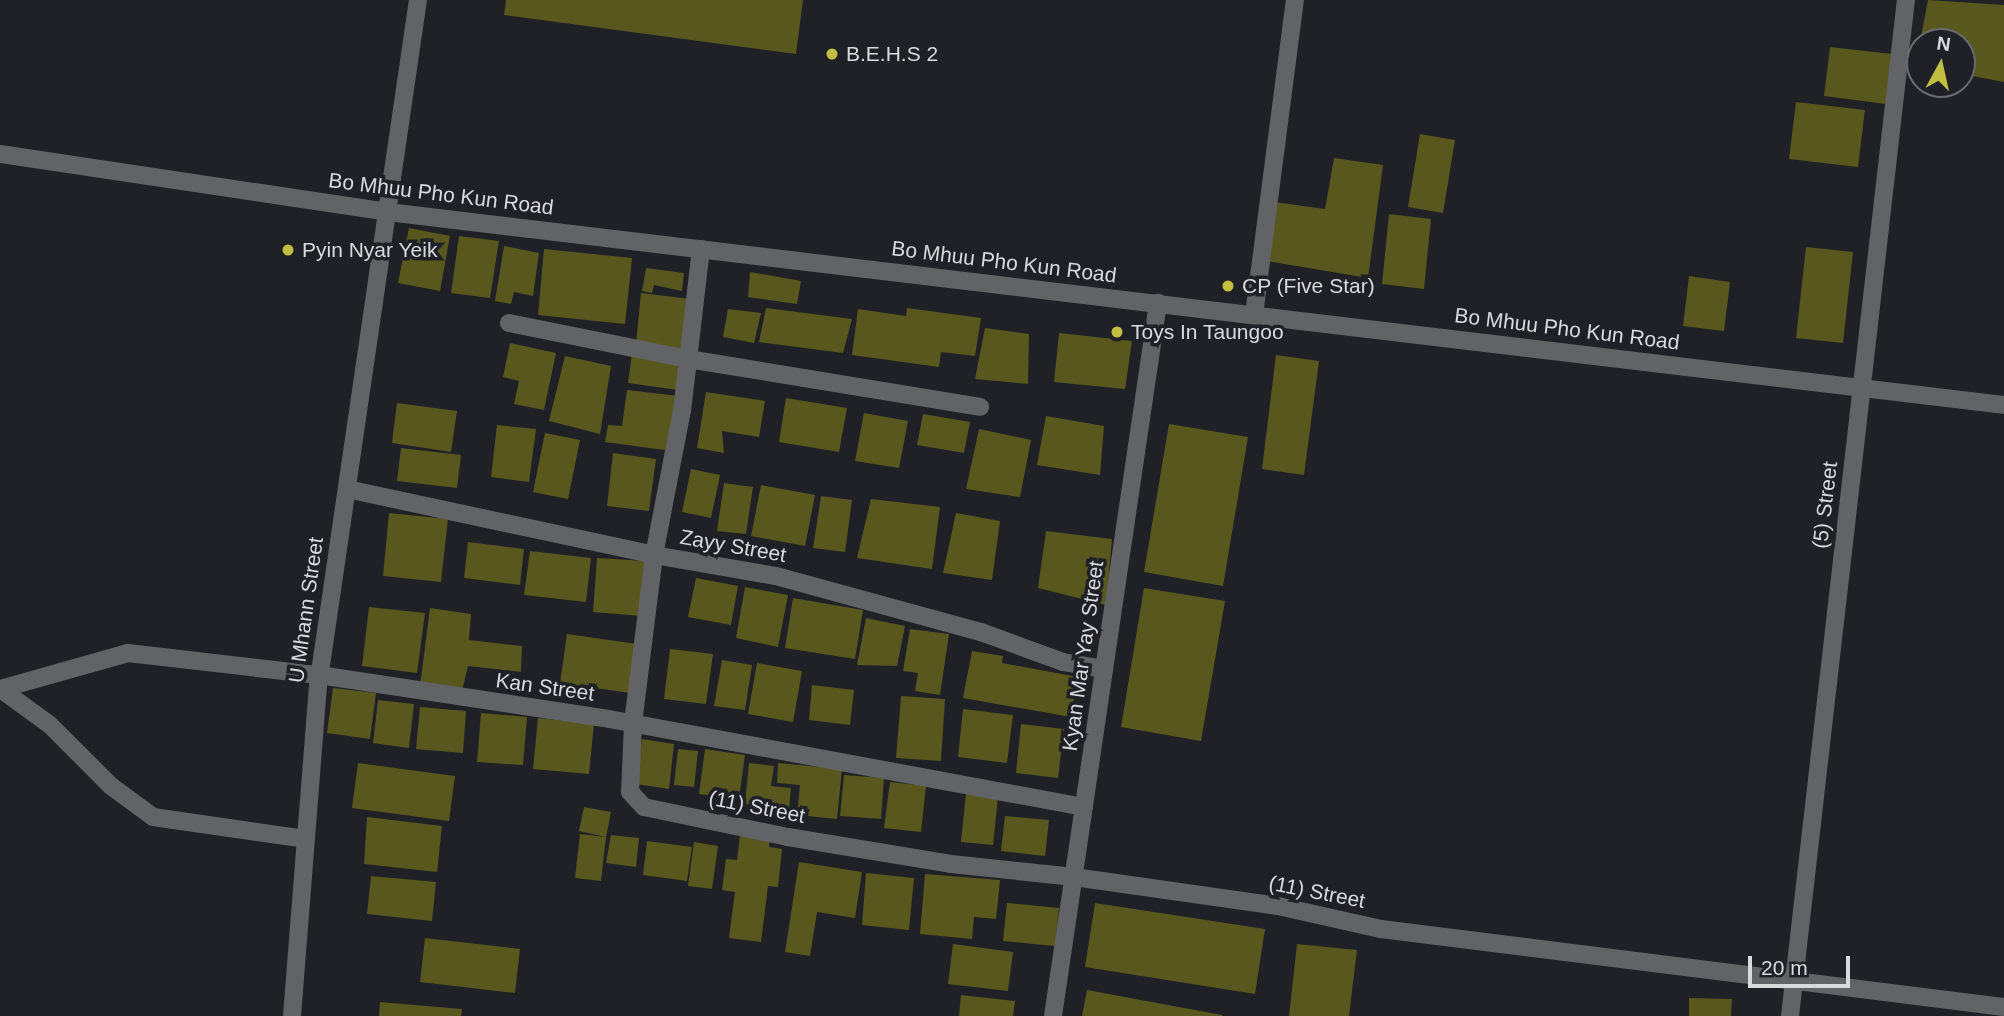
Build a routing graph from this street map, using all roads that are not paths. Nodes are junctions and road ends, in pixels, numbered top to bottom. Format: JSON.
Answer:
{"nodes":[{"id":1,"x":418,"y":0,"type":"edge"},
{"id":2,"x":1295,"y":0,"type":"edge"},
{"id":3,"x":1906,"y":0,"type":"edge"},
{"id":4,"x":0,"y":154,"type":"edge"},
{"id":5,"x":388,"y":212,"type":"junction"},
{"id":6,"x":701,"y":249,"type":"junction"},
{"id":7,"x":1158,"y":303,"type":"junction"},
{"id":8,"x":1254,"y":315,"type":"junction"},
{"id":9,"x":509,"y":323,"type":"dead end"},
{"id":10,"x":688,"y":359,"type":"junction"},
{"id":11,"x":1862,"y":387,"type":"junction"},
{"id":12,"x":2004,"y":405,"type":"edge"},
{"id":13,"x":980,"y":407,"type":"dead end"},
{"id":14,"x":347,"y":489,"type":"junction"},
{"id":15,"x":654,"y":555,"type":"junction"},
{"id":16,"x":1104,"y":669,"type":"junction"},
{"id":17,"x":319,"y":676,"type":"junction"},
{"id":18,"x":1,"y":690,"type":"edge"},
{"id":19,"x":633,"y":724,"type":"junction"},
{"id":20,"x":1084,"y":807,"type":"junction"},
{"id":21,"x":305,"y":839,"type":"junction"},
{"id":22,"x":1074,"y":877,"type":"junction"},
{"id":23,"x":1794,"y":978,"type":"junction"},
{"id":24,"x":2004,"y":1007,"type":"edge"},
{"id":25,"x":292,"y":1016,"type":"edge"},
{"id":26,"x":1054,"y":1016,"type":"edge"},
{"id":27,"x":1790,"y":1016,"type":"edge"}],
"edges":[{"from":1,"to":5,"type":"street","name":"U Mhann Street"},
{"from":2,"to":8,"type":"street"},
{"from":3,"to":11,"type":"street","name":"(5) Street"},
{"from":4,"to":5,"type":"street","name":"Bo Mhuu Pho Kun Road"},
{"from":5,"to":6,"type":"street","name":"Bo Mhuu Pho Kun Road"},
{"from":5,"to":14,"type":"street","name":"U Mhann Street"},
{"from":6,"to":7,"type":"street","name":"Bo Mhuu Pho Kun Road"},
{"from":6,"to":10,"type":"street"},
{"from":7,"to":8,"type":"street","name":"Bo Mhuu Pho Kun Road"},
{"from":7,"to":16,"type":"street","name":"Kyan Mar Yay Street"},
{"from":8,"to":11,"type":"street","name":"Bo Mhuu Pho Kun Road"},
{"from":9,"to":10,"type":"street"},
{"from":10,"to":13,"type":"street"},
{"from":10,"to":15,"type":"street"},
{"from":11,"to":12,"type":"street","name":"Bo Mhuu Pho Kun Road"},
{"from":11,"to":23,"type":"street","name":"(5) Street"},
{"from":14,"to":15,"type":"street","name":"Zayy Street"},
{"from":14,"to":17,"type":"street","name":"U Mhann Street"},
{"from":15,"to":16,"type":"street","name":"Zayy Street"},
{"from":15,"to":19,"type":"street"},
{"from":16,"to":20,"type":"street","name":"Kyan Mar Yay Street"},
{"from":17,"to":18,"type":"street","name":"Kan Street"},
{"from":17,"to":19,"type":"street","name":"Kan Street"},
{"from":17,"to":21,"type":"street","name":"U Mhann Street"},
{"from":18,"to":21,"type":"street"},
{"from":19,"to":20,"type":"street","name":"Kan Street"},
{"from":19,"to":22,"type":"street","name":"(11) Street"},
{"from":20,"to":22,"type":"street","name":"Kyan Mar Yay Street"},
{"from":21,"to":25,"type":"street","name":"U Mhann Street"},
{"from":22,"to":23,"type":"street","name":"(11) Street"},
{"from":22,"to":26,"type":"street","name":"Kyan Mar Yay Street"},
{"from":23,"to":24,"type":"street","name":"(11) Street"},
{"from":23,"to":27,"type":"street","name":"(5) Street"}]}
